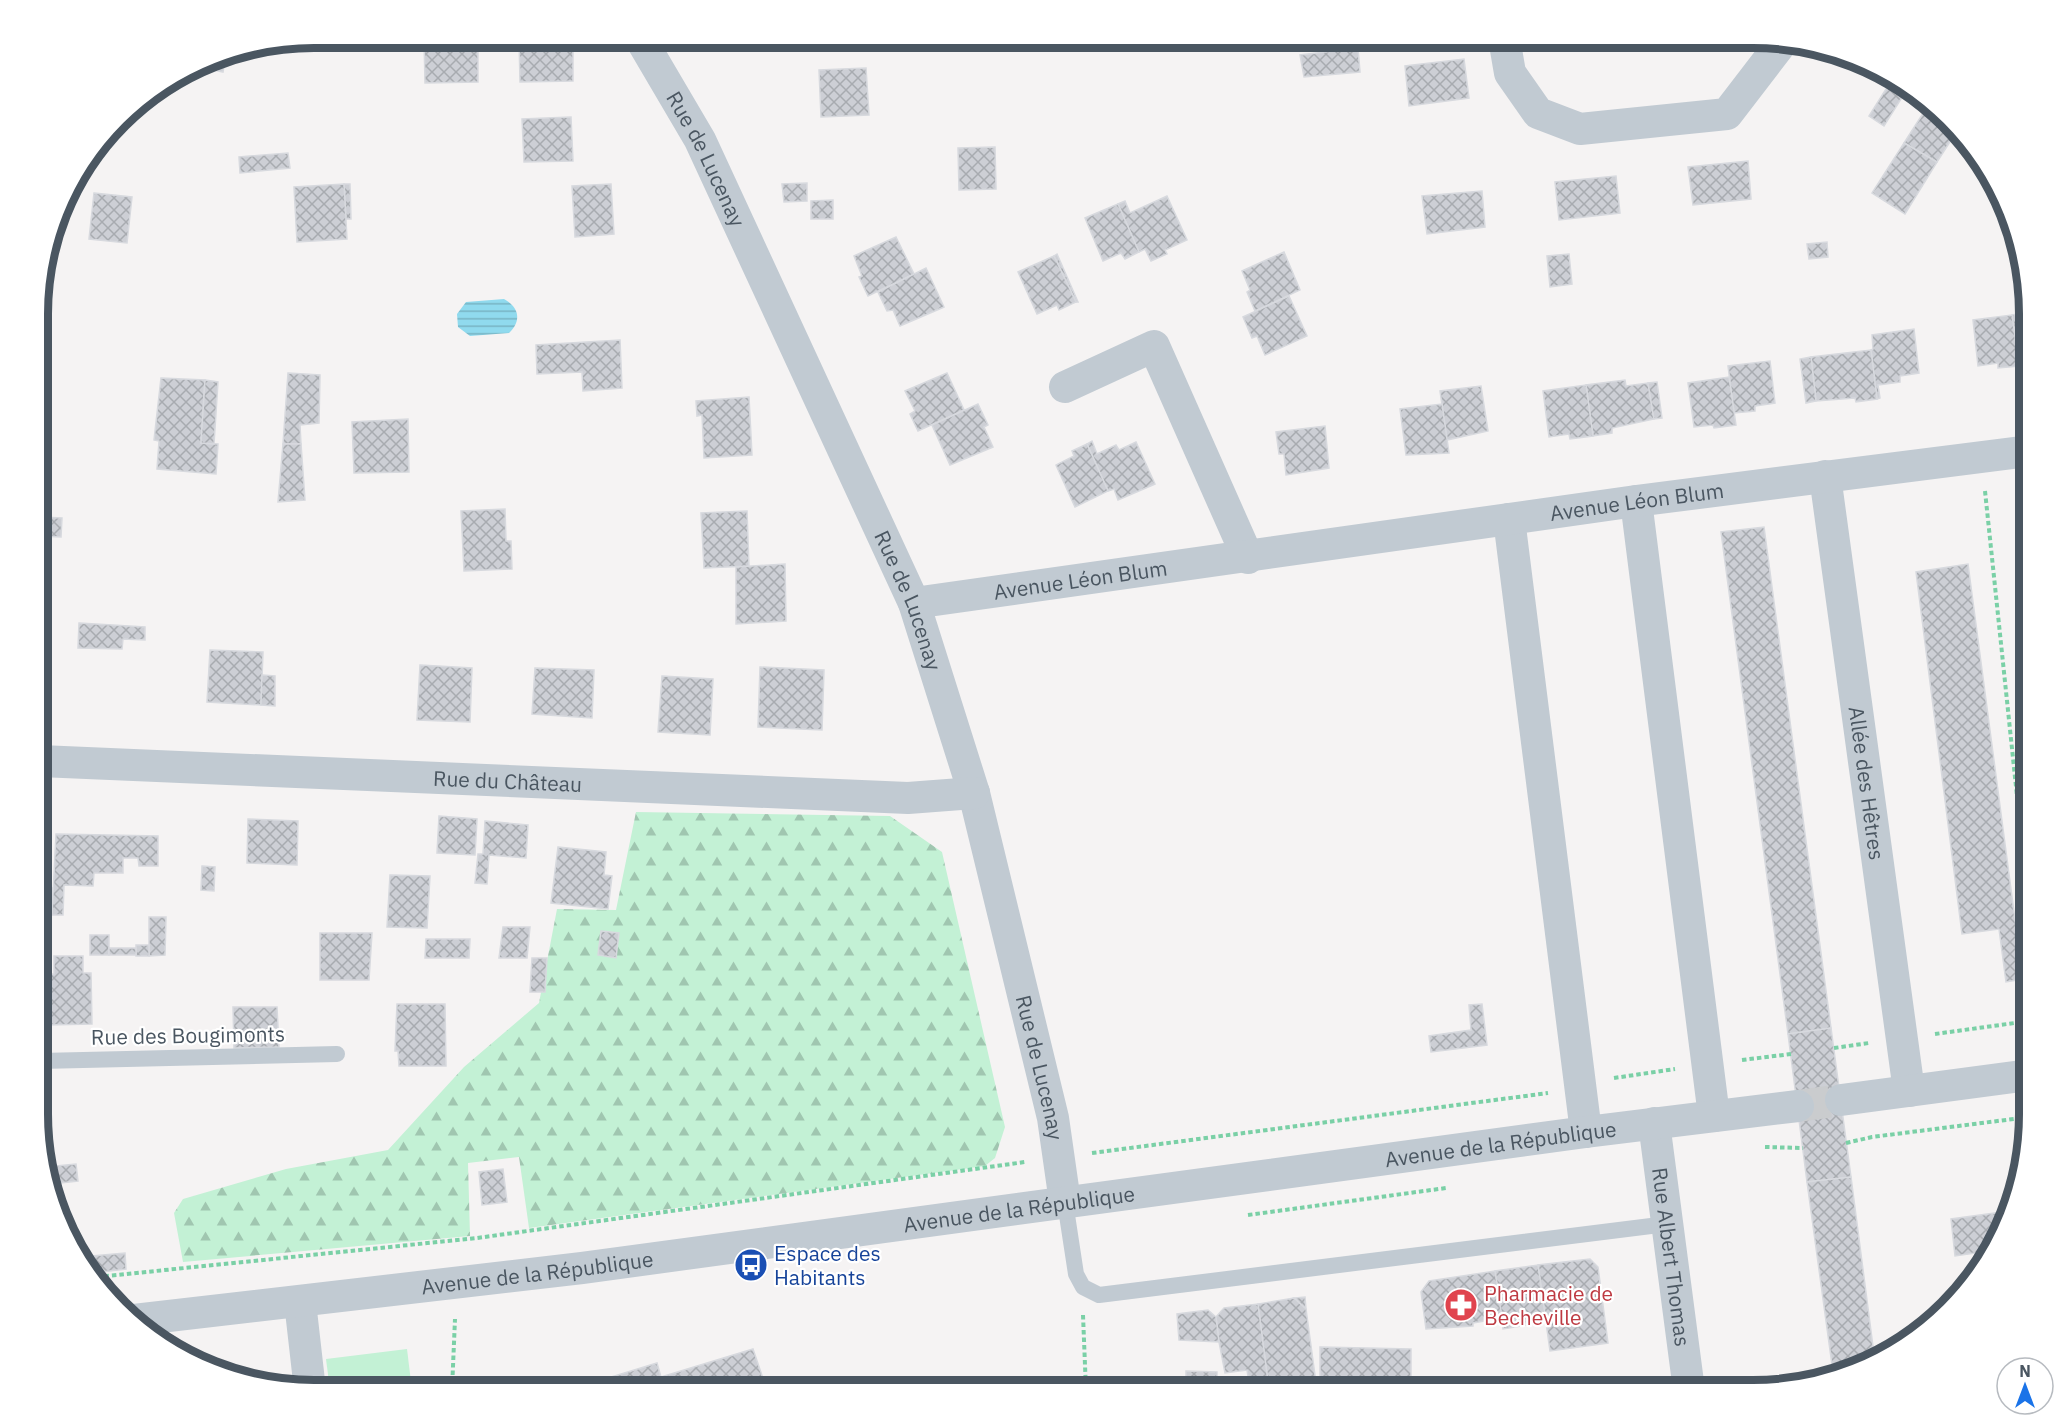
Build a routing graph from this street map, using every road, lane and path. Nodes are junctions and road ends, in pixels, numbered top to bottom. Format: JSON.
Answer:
{"nodes":[{"id":1,"x":646,"y":48,"type":"edge"},
{"id":2,"x":1506,"y":48,"type":"edge"},
{"id":3,"x":1776,"y":49,"type":"edge"},
{"id":4,"x":1065,"y":387,"type":"dead end"},
{"id":5,"x":2019,"y":452,"type":"edge"},
{"id":6,"x":1981,"y":457,"type":"junction"},
{"id":7,"x":1826,"y":476,"type":"junction"},
{"id":8,"x":1636,"y":501,"type":"junction"},
{"id":9,"x":1509,"y":519,"type":"junction"},
{"id":10,"x":1248,"y":558,"type":"junction"},
{"id":11,"x":914,"y":603,"type":"junction"},
{"id":12,"x":48,"y":761,"type":"edge"},
{"id":13,"x":974,"y":793,"type":"junction"},
{"id":14,"x":2019,"y":816,"type":"edge"},
{"id":15,"x":337,"y":1054,"type":"dead end"},
{"id":16,"x":1791,"y":1054,"type":"dead end"},
{"id":17,"x":48,"y":1061,"type":"edge"},
{"id":18,"x":1708,"y":1064,"type":"junction"},
{"id":19,"x":2019,"y":1077,"type":"edge"},
{"id":20,"x":1579,"y":1083,"type":"junction"},
{"id":21,"x":1910,"y":1091,"type":"junction"},
{"id":22,"x":1841,"y":1100,"type":"tunnel mouth"},
{"id":23,"x":1798,"y":1106,"type":"tunnel mouth"},
{"id":24,"x":1714,"y":1116,"type":"junction"},
{"id":25,"x":2019,"y":1118,"type":"edge"},
{"id":26,"x":1654,"y":1124,"type":"junction"},
{"id":27,"x":1586,"y":1132,"type":"junction"},
{"id":28,"x":1846,"y":1143,"type":"dead end"},
{"id":29,"x":1060,"y":1157,"type":"junction"},
{"id":30,"x":1065,"y":1202,"type":"junction"},
{"id":31,"x":1667,"y":1224,"type":"junction"},
{"id":32,"x":103,"y":1276,"type":"edge"},
{"id":33,"x":1083,"y":1287,"type":"junction"},
{"id":34,"x":300,"y":1302,"type":"junction"},
{"id":35,"x":145,"y":1319,"type":"edge"},
{"id":36,"x":455,"y":1319,"type":"dead end"},
{"id":37,"x":309,"y":1380,"type":"edge"},
{"id":38,"x":452,"y":1380,"type":"edge"},
{"id":39,"x":1085,"y":1380,"type":"edge"},
{"id":40,"x":1688,"y":1380,"type":"edge"}],
"edges":[{"from":1,"to":11,"type":"street","name":"Rue de Lucenay"},
{"from":2,"to":3,"type":"street"},
{"from":4,"to":10,"type":"street"},
{"from":5,"to":6,"type":"street","name":"Avenue Léon Blum"},
{"from":6,"to":7,"type":"street","name":"Avenue Léon Blum"},
{"from":6,"to":14,"type":"path"},
{"from":7,"to":8,"type":"street","name":"Avenue Léon Blum"},
{"from":7,"to":21,"type":"street","name":"Allée des Hêtres"},
{"from":8,"to":9,"type":"street","name":"Avenue Léon Blum"},
{"from":8,"to":18,"type":"street"},
{"from":9,"to":10,"type":"street","name":"Avenue Léon Blum"},
{"from":9,"to":20,"type":"street"},
{"from":10,"to":11,"type":"street","name":"Avenue Léon Blum"},
{"from":11,"to":13,"type":"street","name":"Rue de Lucenay"},
{"from":12,"to":13,"type":"street","name":"Rue du Château"},
{"from":13,"to":29,"type":"street","name":"Rue de Lucenay"},
{"from":15,"to":17,"type":"lane","name":"Rue des Bougimonts"},
{"from":16,"to":18,"type":"path"},
{"from":18,"to":20,"type":"path"},
{"from":18,"to":24,"type":"street"},
{"from":19,"to":21,"type":"street"},
{"from":20,"to":27,"type":"street"},
{"from":20,"to":29,"type":"path"},
{"from":21,"to":22,"type":"street"},
{"from":23,"to":24,"type":"street","name":"Avenue de la République"},
{"from":24,"to":26,"type":"street","name":"Avenue de la République"},
{"from":25,"to":28,"type":"path"},
{"from":26,"to":27,"type":"street","name":"Avenue de la République"},
{"from":26,"to":31,"type":"street","name":"Rue Albert Thomas"},
{"from":27,"to":30,"type":"street","name":"Avenue de la République"},
{"from":29,"to":30,"type":"street","name":"Rue de Lucenay"},
{"from":29,"to":32,"type":"path"},
{"from":30,"to":33,"type":"lane"},
{"from":30,"to":34,"type":"street","name":"Avenue de la République"},
{"from":31,"to":33,"type":"lane"},
{"from":31,"to":40,"type":"street","name":"Rue Albert Thomas"},
{"from":33,"to":39,"type":"path"},
{"from":34,"to":35,"type":"street","name":"Avenue de la République"},
{"from":34,"to":37,"type":"street"},
{"from":36,"to":38,"type":"path"}]}
